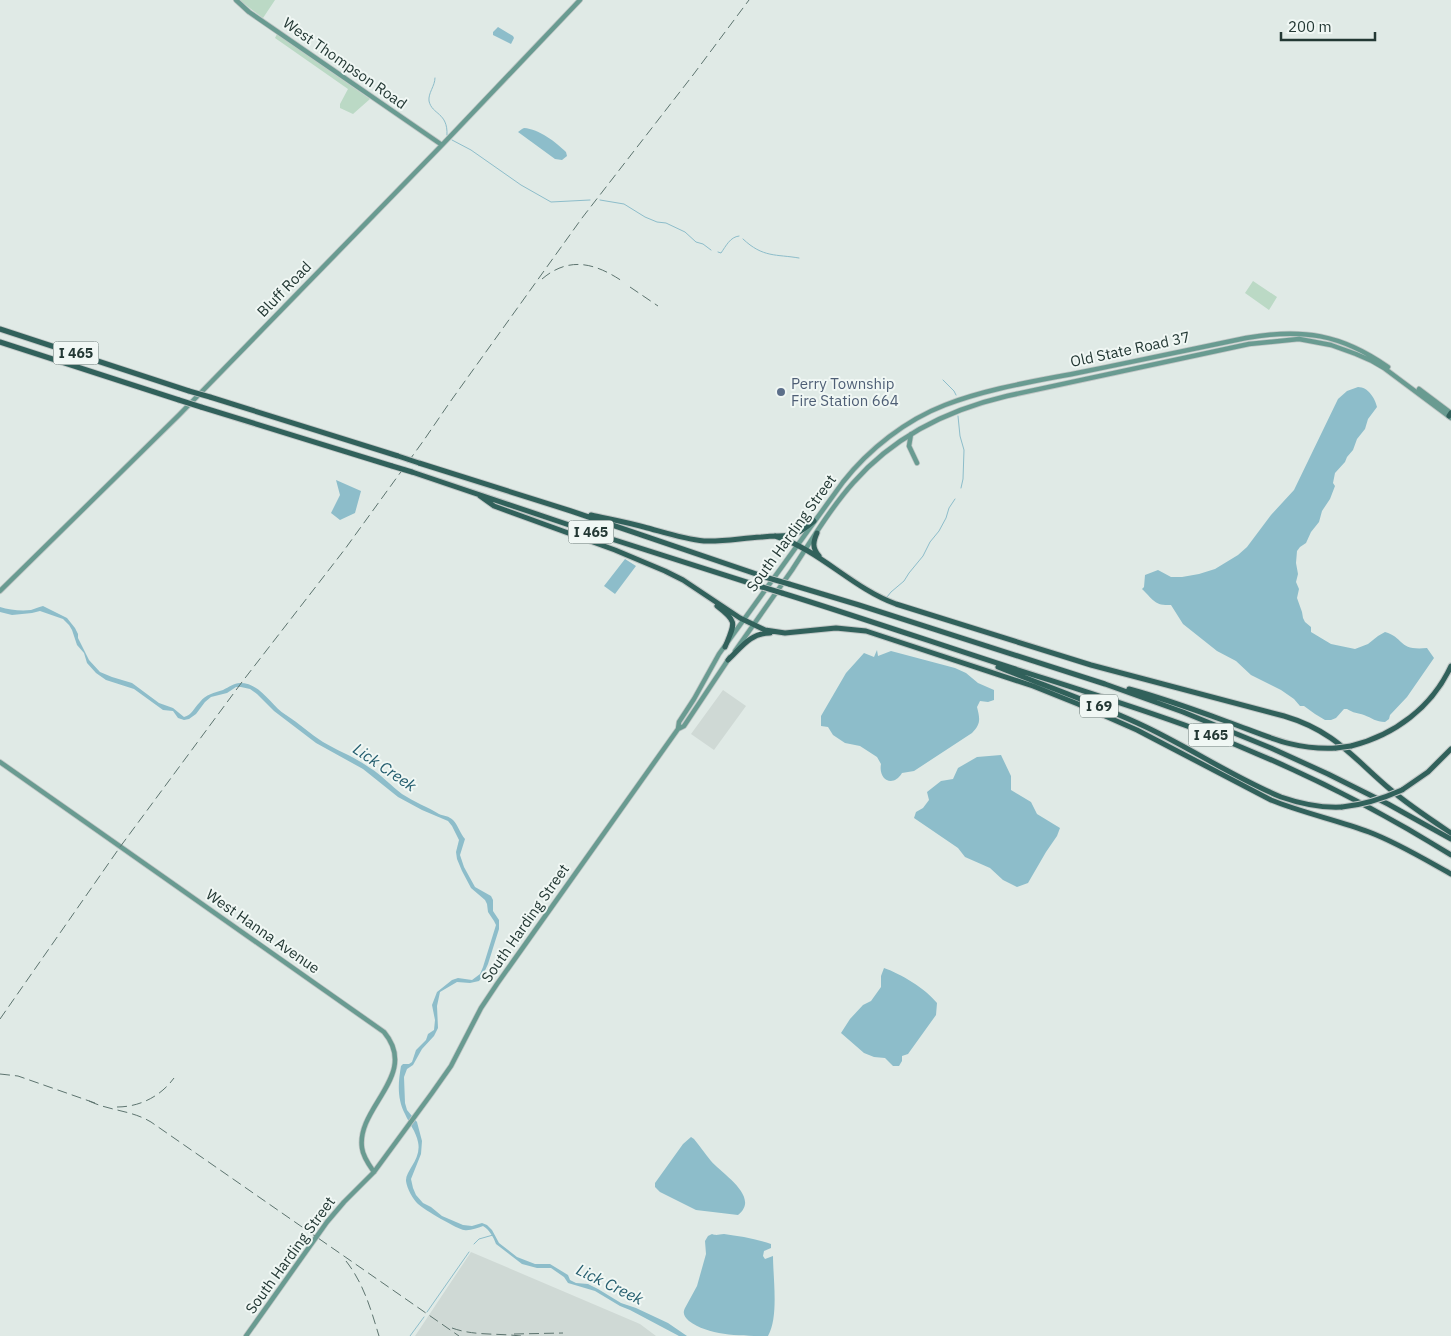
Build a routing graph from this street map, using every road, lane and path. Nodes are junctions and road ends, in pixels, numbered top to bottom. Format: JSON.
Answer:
{"nodes":[{"id":1,"x":236,"y":0,"type":"edge"},
{"id":2,"x":580,"y":0,"type":"edge"},
{"id":3,"x":442,"y":145,"type":"junction"},
{"id":4,"x":0,"y":329,"type":"edge"},
{"id":5,"x":0,"y":342,"type":"edge"},
{"id":6,"x":969,"y":397,"type":"joint"},
{"id":7,"x":970,"y":405,"type":"joint"},
{"id":8,"x":1450,"y":415,"type":"edge"},
{"id":9,"x":911,"y":434,"type":"junction"},
{"id":10,"x":917,"y":463,"type":"dead end"},
{"id":11,"x":480,"y":496,"type":"junction"},
{"id":12,"x":571,"y":511,"type":"junction"},
{"id":13,"x":814,"y":521,"type":"junction"},
{"id":14,"x":817,"y":533,"type":"junction"},
{"id":15,"x":775,"y":536,"type":"junction"},
{"id":16,"x":797,"y":544,"type":"junction"},
{"id":17,"x":805,"y":550,"type":"junction"},
{"id":18,"x":822,"y":560,"type":"junction"},
{"id":19,"x":0,"y":591,"type":"edge"},
{"id":20,"x":699,"y":591,"type":"junction"},
{"id":21,"x":744,"y":620,"type":"junction"},
{"id":22,"x":753,"y":625,"type":"junction"},
{"id":23,"x":778,"y":632,"type":"junction"},
{"id":24,"x":725,"y":647,"type":"junction"},
{"id":25,"x":956,"y":650,"type":"junction"},
{"id":26,"x":728,"y":660,"type":"junction"},
{"id":27,"x":1451,"y":666,"type":"edge"},
{"id":28,"x":1105,"y":684,"type":"junction"},
{"id":29,"x":678,"y":729,"type":"junction"},
{"id":30,"x":1451,"y":749,"type":"edge"},
{"id":31,"x":0,"y":762,"type":"edge"},
{"id":32,"x":1451,"y":833,"type":"edge"},
{"id":33,"x":1451,"y":839,"type":"edge"},
{"id":34,"x":1451,"y":855,"type":"edge"},
{"id":35,"x":1451,"y":874,"type":"edge"},
{"id":36,"x":374,"y":1172,"type":"junction"},
{"id":37,"x":246,"y":1336,"type":"edge"}],
"edges":[{"from":1,"to":3,"type":"main road","name":"West Thompson Road"},
{"from":2,"to":3,"type":"main road","name":"Bluff Road"},
{"from":3,"to":19,"type":"main road","name":"Bluff Road"},
{"from":4,"to":12,"type":"highway","number":"I 465","bridge":true},
{"from":5,"to":11,"type":"highway","number":"I 465","bridge":true},
{"from":6,"to":8,"type":"main road","name":"Old State Road 37"},
{"from":6,"to":13,"type":"main road","name":"South Harding Street"},
{"from":7,"to":8,"type":"main road","name":"Old State Road 37"},
{"from":7,"to":9,"type":"main road","name":"South Harding Street"},
{"from":9,"to":10,"type":"main road"},
{"from":9,"to":14,"type":"main road","name":"South Harding Street"},
{"from":11,"to":20,"type":"highway"},
{"from":11,"to":25,"type":"highway","number":"I 465","bridge":true},
{"from":12,"to":15,"type":"highway"},
{"from":12,"to":28,"type":"highway","number":"I 465","bridge":true},
{"from":13,"to":15,"type":"highway"},
{"from":13,"to":16,"type":"main road","name":"South Harding Street"},
{"from":14,"to":17,"type":"main road","name":"South Harding Street"},
{"from":14,"to":18,"type":"highway"},
{"from":15,"to":16,"type":"highway"},
{"from":16,"to":17,"type":"highway"},
{"from":16,"to":21,"type":"main road","name":"South Harding Street"},
{"from":17,"to":18,"type":"highway"},
{"from":17,"to":22,"type":"main road","name":"South Harding Street"},
{"from":18,"to":32,"type":"highway"},
{"from":20,"to":21,"type":"highway"},
{"from":20,"to":24,"type":"highway"},
{"from":21,"to":22,"type":"highway"},
{"from":21,"to":24,"type":"main road","name":"South Harding Street"},
{"from":22,"to":23,"type":"highway"},
{"from":22,"to":26,"type":"main road","name":"South Harding Street"},
{"from":23,"to":26,"type":"highway"},
{"from":23,"to":35,"type":"highway"},
{"from":24,"to":29,"type":"main road","name":"South Harding Street"},
{"from":25,"to":30,"type":"highway","number":"I 69","bridge":true},
{"from":25,"to":34,"type":"highway","number":"I 465"},
{"from":26,"to":29,"type":"main road","name":"South Harding Street"},
{"from":27,"to":28,"type":"highway","number":"I 69","bridge":true},
{"from":28,"to":33,"type":"highway","number":"I 465"},
{"from":29,"to":36,"type":"main road","name":"South Harding Street"},
{"from":31,"to":36,"type":"main road","name":"West Hanna Avenue"},
{"from":36,"to":37,"type":"main road","name":"South Harding Street"}]}
